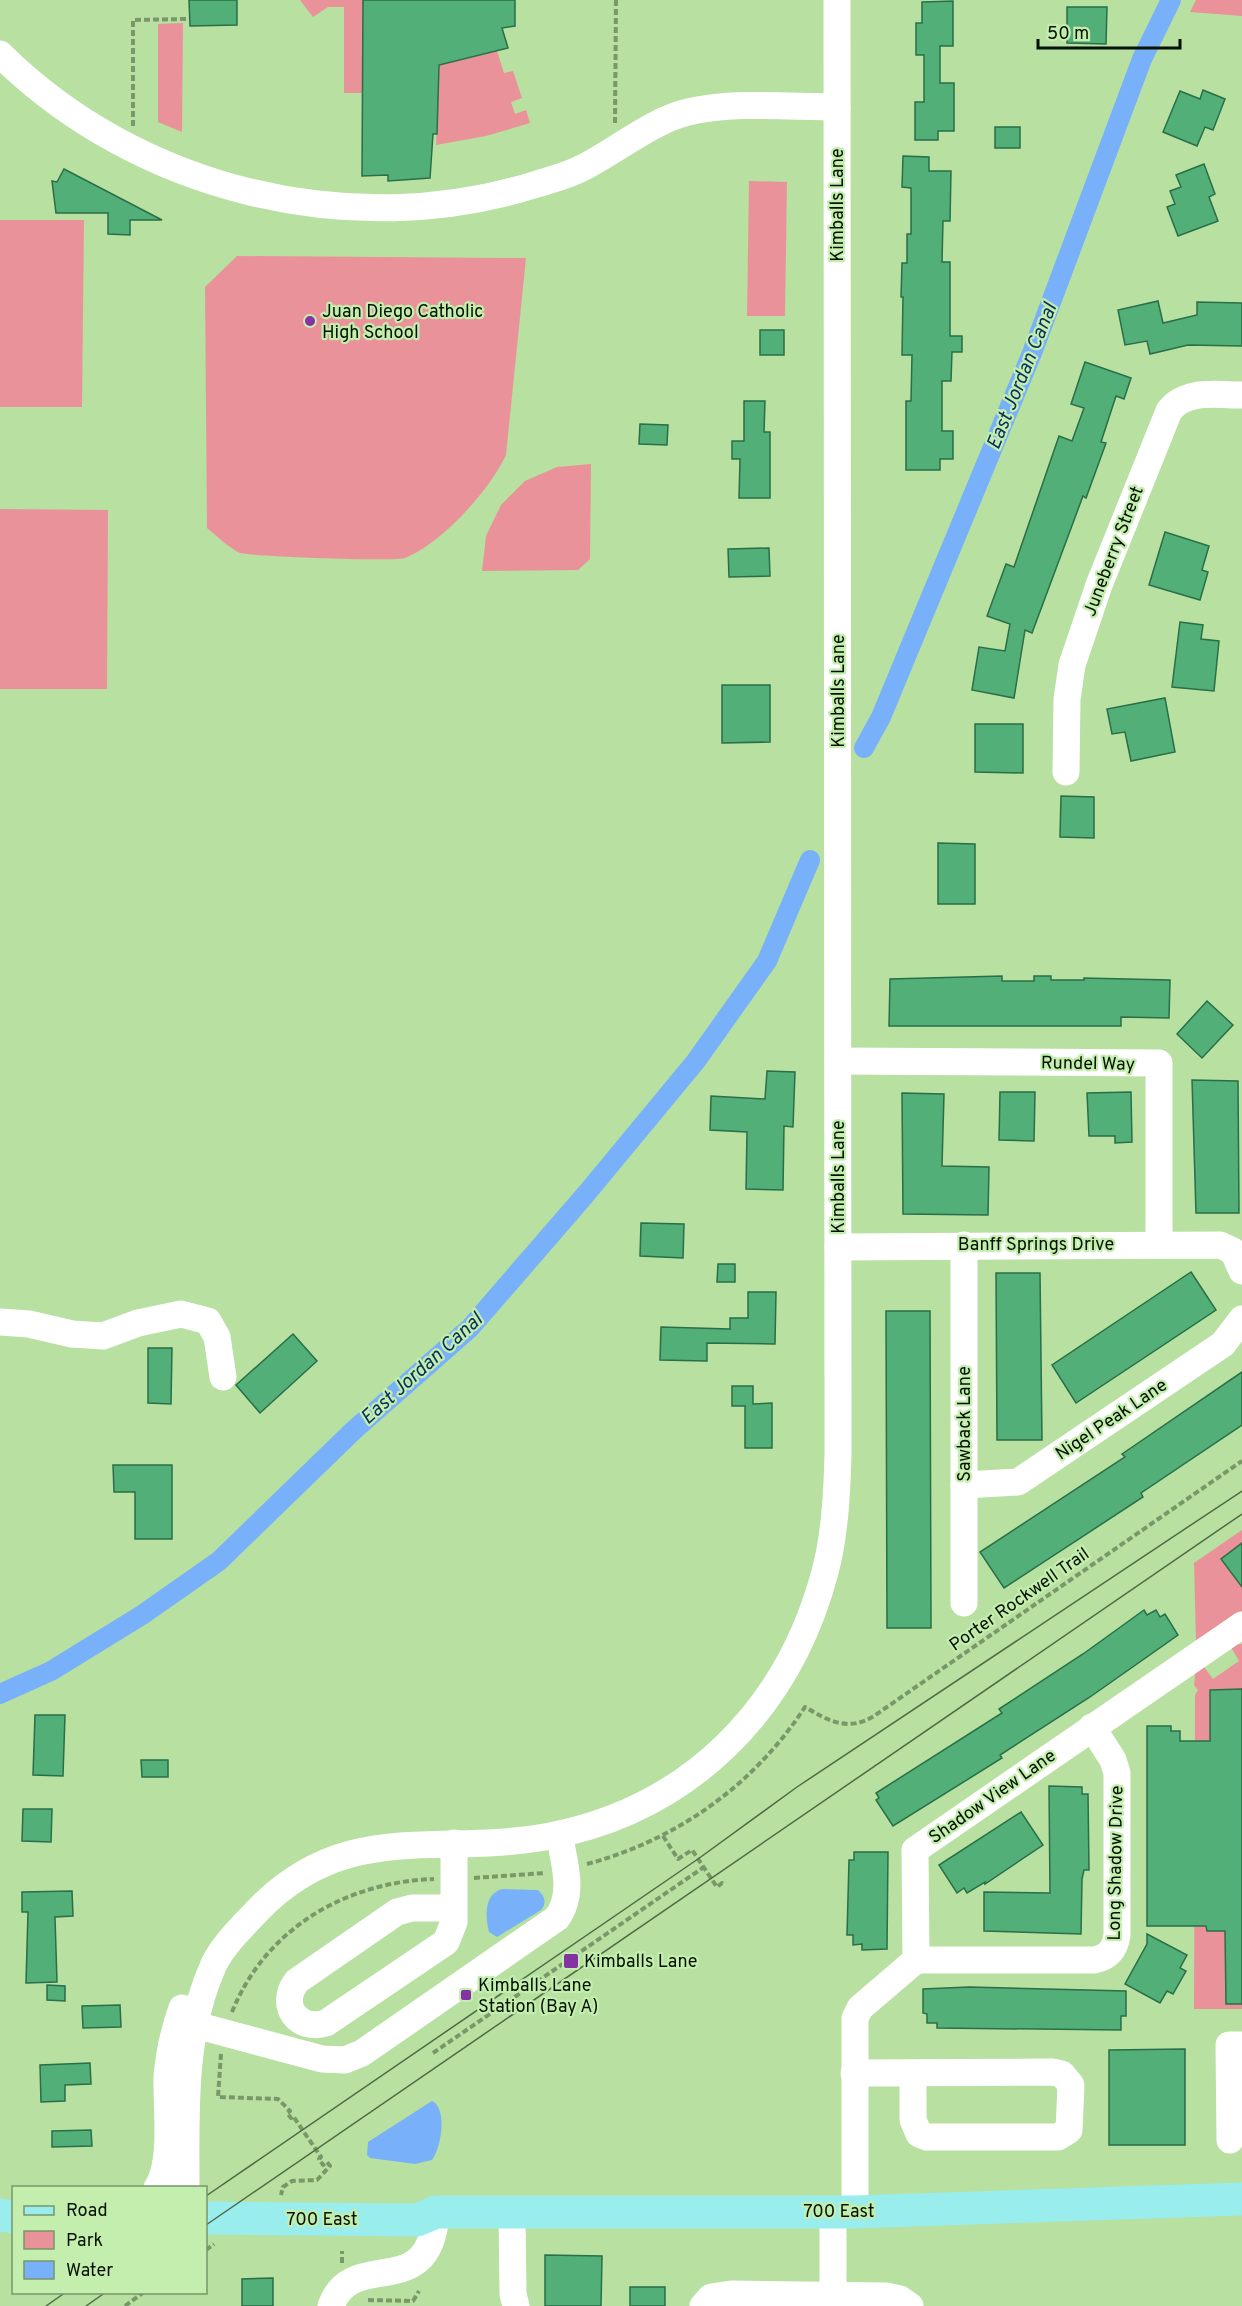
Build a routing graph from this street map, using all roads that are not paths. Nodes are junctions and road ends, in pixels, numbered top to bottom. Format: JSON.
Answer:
{"nodes":[{"id":1,"x":837,"y":0,"type":"edge"},
{"id":2,"x":0,"y":54,"type":"edge"},
{"id":3,"x":837,"y":107,"type":"junction"},
{"id":4,"x":1242,"y":395,"type":"edge"},
{"id":5,"x":1066,"y":772,"type":"dead end"},
{"id":6,"x":838,"y":1061,"type":"junction"},
{"id":7,"x":1160,"y":1244,"type":"junction"},
{"id":8,"x":964,"y":1245,"type":"junction"},
{"id":9,"x":838,"y":1247,"type":"junction"},
{"id":10,"x":1238,"y":1261,"type":"edge"},
{"id":11,"x":1242,"y":1319,"type":"edge"},
{"id":12,"x":0,"y":1322,"type":"edge"},
{"id":13,"x":223,"y":1377,"type":"dead end"},
{"id":14,"x":964,"y":1485,"type":"junction"},
{"id":15,"x":964,"y":1603,"type":"dead end"},
{"id":16,"x":1242,"y":1625,"type":"edge"},
{"id":17,"x":1092,"y":1727,"type":"junction"},
{"id":18,"x":559,"y":1834,"type":"junction"},
{"id":19,"x":454,"y":1843,"type":"junction"},
{"id":20,"x":454,"y":1908,"type":"junction"},
{"id":21,"x":915,"y":1960,"type":"junction"},
{"id":22,"x":216,"y":1961,"type":"junction"},
{"id":23,"x":203,"y":2027,"type":"junction"},
{"id":24,"x":1242,"y":2045,"type":"edge"},
{"id":25,"x":854,"y":2073,"type":"junction"},
{"id":26,"x":913,"y":2073,"type":"junction"},
{"id":27,"x":1230,"y":2140,"type":"dead end"},
{"id":28,"x":157,"y":2186,"type":"edge"},
{"id":29,"x":186,"y":2186,"type":"edge"},
{"id":30,"x":198,"y":2186,"type":"edge"},
{"id":31,"x":1242,"y":2199,"type":"edge"},
{"id":32,"x":207,"y":2201,"type":"edge"},
{"id":33,"x":512,"y":2211,"type":"junction"},
{"id":34,"x":436,"y":2212,"type":"junction"},
{"id":35,"x":844,"y":2212,"type":"junction"},
{"id":36,"x":207,"y":2218,"type":"edge"},
{"id":37,"x":833,"y":2295,"type":"junction"},
{"id":38,"x":704,"y":2304,"type":"edge"},
{"id":39,"x":331,"y":2306,"type":"edge"},
{"id":40,"x":516,"y":2306,"type":"edge"},
{"id":41,"x":910,"y":2306,"type":"edge"}],
"edges":[{"from":1,"to":3,"type":"street","name":"Kimballs Lane"},
{"from":2,"to":3,"type":"street"},
{"from":3,"to":6,"type":"street","name":"Kimballs Lane"},
{"from":4,"to":5,"type":"street","name":"Juneberry Street"},
{"from":6,"to":7,"type":"street","name":"Rundel Way"},
{"from":6,"to":9,"type":"street","name":"Kimballs Lane"},
{"from":7,"to":8,"type":"street","name":"Banff Springs Drive"},
{"from":7,"to":10,"type":"street","name":"Banff Springs Drive"},
{"from":8,"to":9,"type":"street","name":"Banff Springs Drive"},
{"from":8,"to":14,"type":"street","name":"Sawback Lane"},
{"from":9,"to":18,"type":"street","name":"Kimballs Lane"},
{"from":11,"to":14,"type":"street","name":"Nigel Peak Lane"},
{"from":12,"to":13,"type":"street"},
{"from":14,"to":15,"type":"street","name":"Sawback Lane"},
{"from":16,"to":17,"type":"street","name":"Shadow View Lane"},
{"from":17,"to":21,"type":"street","name":"Shadow View Lane"},
{"from":17,"to":21,"type":"street","name":"Long Shadow Drive"},
{"from":18,"to":19,"type":"street","name":"Kimballs Lane"},
{"from":18,"to":23,"type":"street"},
{"from":19,"to":20,"type":"street"},
{"from":19,"to":22,"type":"street","name":"Kimballs Lane"},
{"from":20,"to":20,"type":"street"},
{"from":21,"to":25,"type":"street"},
{"from":22,"to":23,"type":"street","name":"Kimballs Lane"},
{"from":22,"to":28,"type":"street"},
{"from":22,"to":29,"type":"street","name":"Kimballs Lane"},
{"from":23,"to":30,"type":"street","name":"Kimballs Lane"},
{"from":24,"to":27,"type":"street"},
{"from":25,"to":26,"type":"street"},
{"from":25,"to":35,"type":"street"},
{"from":26,"to":26,"type":"street"},
{"from":31,"to":35,"type":"main road","name":"700 East"},
{"from":32,"to":34,"type":"main road","name":"700 East"},
{"from":33,"to":34,"type":"main road","name":"700 East"},
{"from":33,"to":35,"type":"main road","name":"700 East"},
{"from":33,"to":40,"type":"street"},
{"from":34,"to":36,"type":"main road","name":"700 East"},
{"from":34,"to":39,"type":"street"},
{"from":35,"to":37,"type":"street"},
{"from":37,"to":38,"type":"street"},
{"from":37,"to":41,"type":"street"}]}
